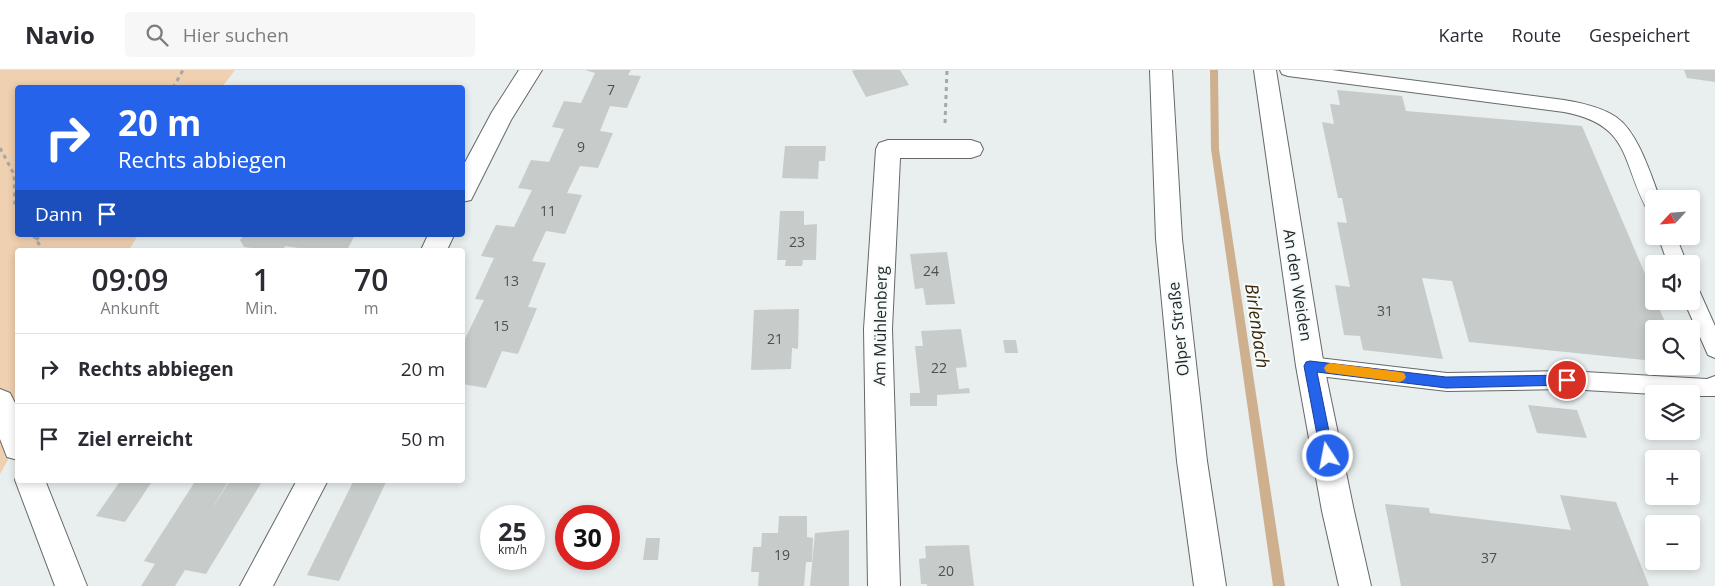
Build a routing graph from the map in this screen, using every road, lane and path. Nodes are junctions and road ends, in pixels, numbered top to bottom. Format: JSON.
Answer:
{"nodes":[{"id":1,"x":184,"y":70,"type":"edge"},
{"id":2,"x":531,"y":70,"type":"edge"},
{"id":3,"x":946,"y":70,"type":"edge"},
{"id":4,"x":1161,"y":70,"type":"edge"},
{"id":5,"x":1265,"y":70,"type":"edge"},
{"id":6,"x":1288,"y":70,"type":"edge"},
{"id":7,"x":176,"y":85,"type":"edge"},
{"id":8,"x":0,"y":148,"type":"edge"},
{"id":9,"x":958,"y":149,"type":"joint"},
{"id":10,"x":465,"y":187,"type":"edge"},
{"id":11,"x":1647,"y":190,"type":"edge"},
{"id":12,"x":15,"y":207,"type":"edge"},
{"id":13,"x":34,"y":237,"type":"edge"},
{"id":14,"x":39,"y":237,"type":"edge"},
{"id":15,"x":36,"y":240,"type":"junction"},
{"id":16,"x":42,"y":248,"type":"edge"},
{"id":17,"x":1698,"y":310,"type":"edge"},
{"id":18,"x":1715,"y":349,"type":"edge"},
{"id":19,"x":1310,"y":366,"type":"junction"},
{"id":20,"x":1715,"y":385,"type":"edge"},
{"id":21,"x":0,"y":402,"type":"edge"},
{"id":22,"x":15,"y":440,"type":"edge"},
{"id":23,"x":31,"y":483,"type":"edge"},
{"id":24,"x":311,"y":483,"type":"edge"},
{"id":25,"x":71,"y":586,"type":"edge"},
{"id":26,"x":256,"y":586,"type":"edge"},
{"id":27,"x":884,"y":586,"type":"edge"},
{"id":28,"x":1210,"y":586,"type":"edge"},
{"id":29,"x":1355,"y":586,"type":"edge"}],
"edges":[{"from":1,"to":7,"type":"path"},
{"from":2,"to":10,"type":"street"},
{"from":3,"to":9,"type":"path"},
{"from":4,"to":28,"type":"street","name":"Olper Straße"},
{"from":5,"to":19,"type":"street","name":"An den Weiden"},
{"from":6,"to":11,"type":"lane"},
{"from":8,"to":12,"type":"path"},
{"from":9,"to":27,"type":"street","name":"Am Mühlenberg"},
{"from":13,"to":15,"type":"path"},
{"from":14,"to":15,"type":"path"},
{"from":15,"to":16,"type":"path"},
{"from":17,"to":18,"type":"lane"},
{"from":19,"to":20,"type":"lane"},
{"from":19,"to":29,"type":"street","name":"An den Weiden"},
{"from":21,"to":22,"type":"street"},
{"from":23,"to":25,"type":"street"},
{"from":24,"to":26,"type":"street"}]}
